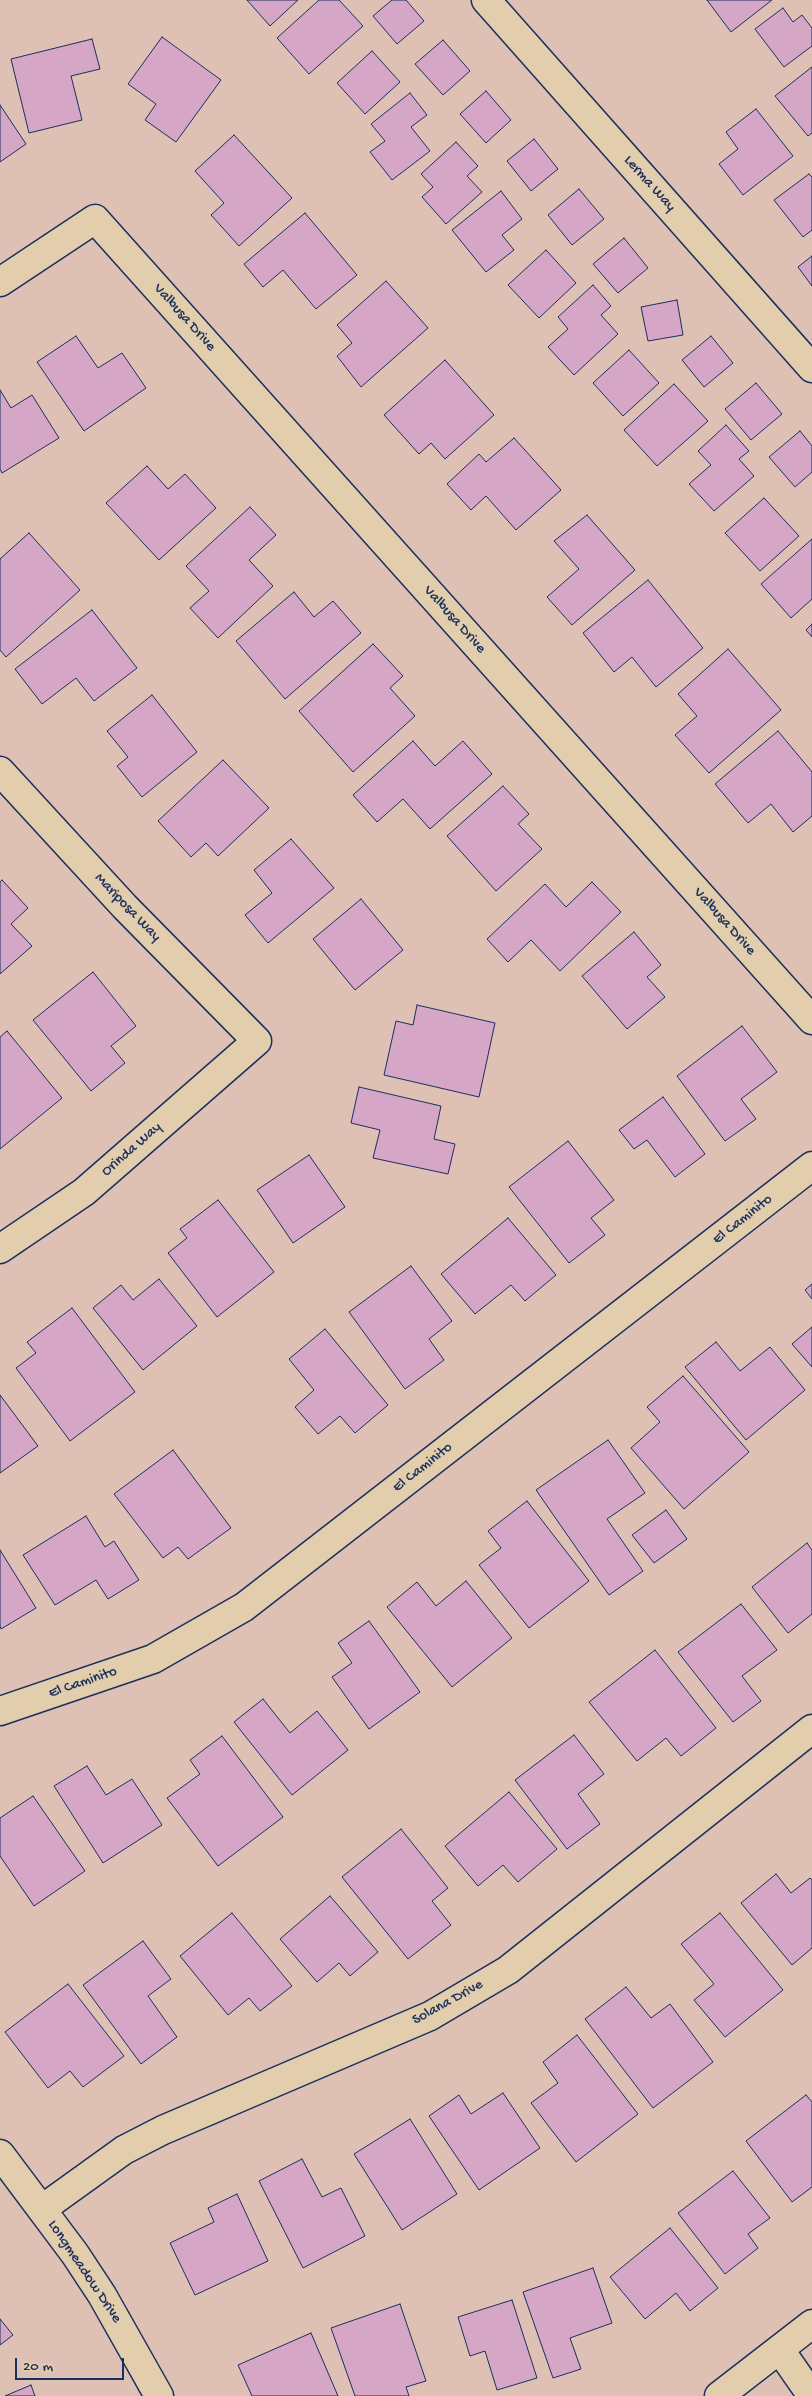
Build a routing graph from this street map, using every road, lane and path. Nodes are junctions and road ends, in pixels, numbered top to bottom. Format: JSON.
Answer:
{"nodes":[{"id":1,"x":486,"y":0,"type":"edge"},
{"id":2,"x":0,"y":282,"type":"edge"},
{"id":3,"x":812,"y":368,"type":"edge"},
{"id":4,"x":0,"y":771,"type":"edge"},
{"id":5,"x":812,"y":1020,"type":"edge"},
{"id":6,"x":257,"y":1041,"type":"joint"},
{"id":7,"x":812,"y":1166,"type":"edge"},
{"id":8,"x":0,"y":1249,"type":"edge"},
{"id":9,"x":0,"y":1711,"type":"edge"},
{"id":10,"x":812,"y":1728,"type":"edge"},
{"id":11,"x":0,"y":2154,"type":"edge"},
{"id":12,"x":42,"y":2209,"type":"junction"},
{"id":13,"x":812,"y":2324,"type":"edge"},
{"id":14,"x":780,"y":2350,"type":"junction"},
{"id":15,"x":159,"y":2396,"type":"edge"},
{"id":16,"x":719,"y":2396,"type":"edge"},
{"id":17,"x":812,"y":2396,"type":"edge"}],
"edges":[{"from":1,"to":3,"type":"street","name":"Lerma Way"},
{"from":2,"to":5,"type":"street","name":"Valbusa Drive"},
{"from":4,"to":6,"type":"street","name":"Mariposa Way"},
{"from":6,"to":8,"type":"street","name":"Orinda Way"},
{"from":7,"to":9,"type":"street","name":"El Caminito"},
{"from":10,"to":12,"type":"street","name":"Solana Drive"},
{"from":11,"to":12,"type":"street","name":"Longmeadow Drive"},
{"from":12,"to":15,"type":"street","name":"Longmeadow Drive"},
{"from":13,"to":14,"type":"street"},
{"from":14,"to":16,"type":"street"},
{"from":14,"to":17,"type":"street"}]}
